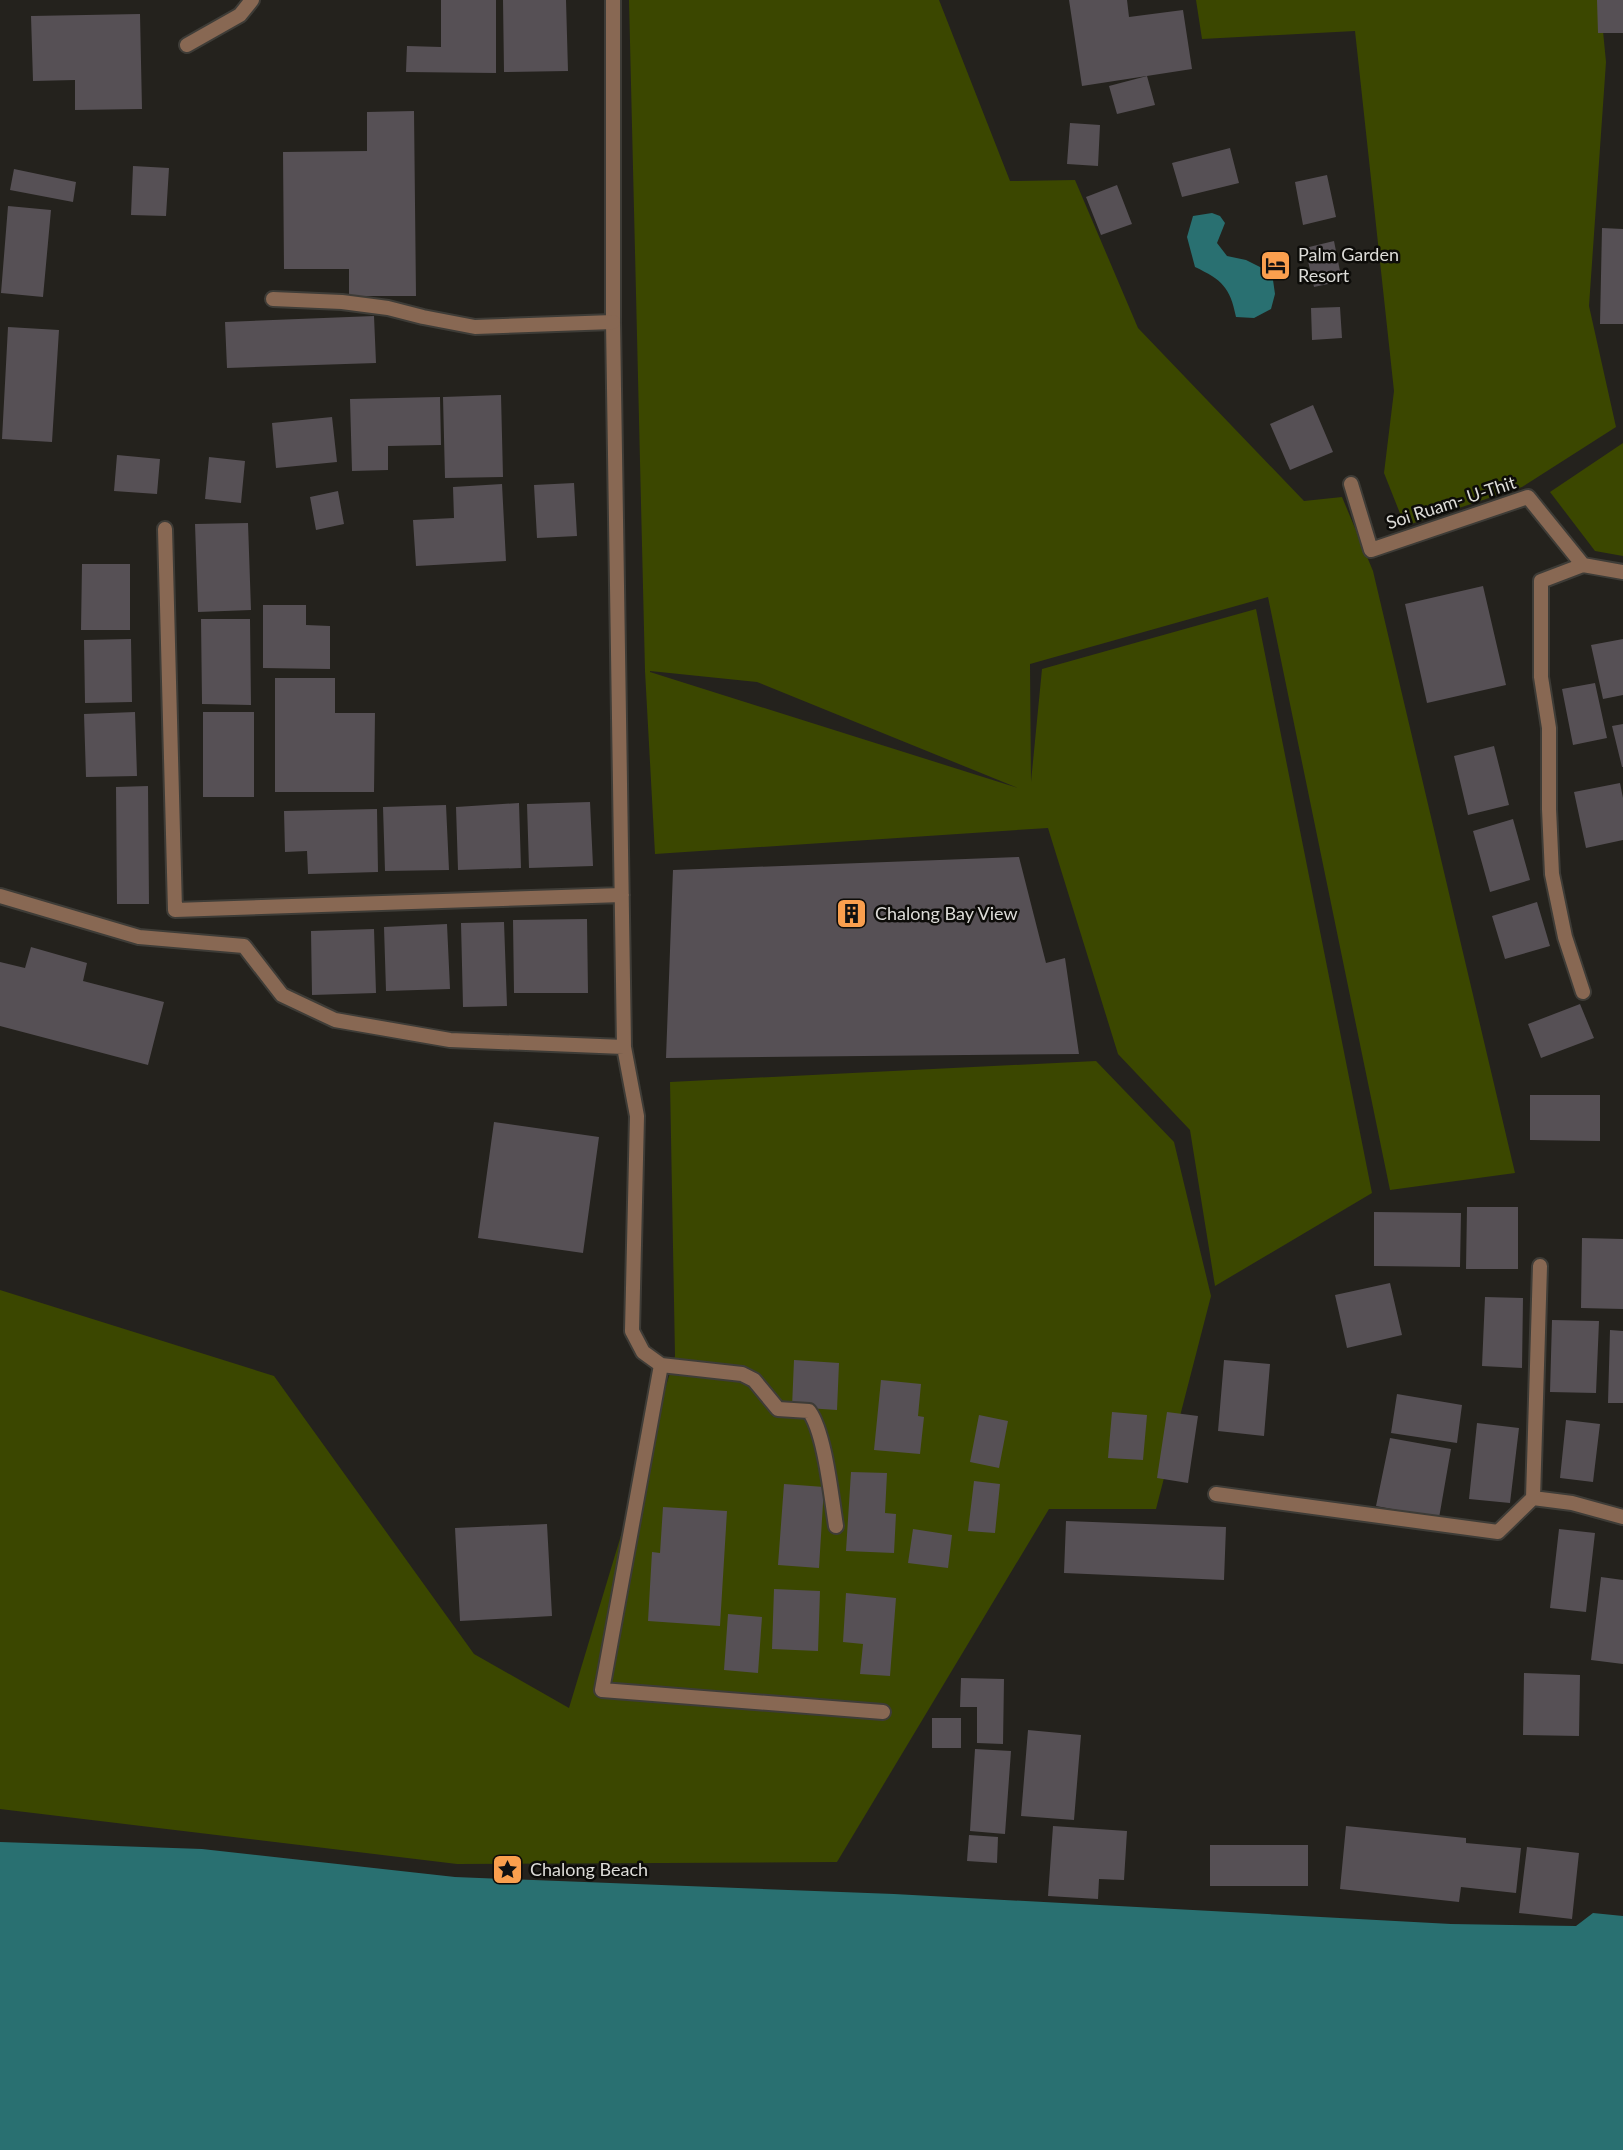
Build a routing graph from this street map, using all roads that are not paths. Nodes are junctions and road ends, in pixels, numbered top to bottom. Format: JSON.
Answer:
{"nodes":[{"id":1,"x":252,"y":0,"type":"edge"},
{"id":2,"x":613,"y":0,"type":"edge"},
{"id":3,"x":187,"y":45,"type":"dead end"},
{"id":4,"x":273,"y":299,"type":"dead end"},
{"id":5,"x":613,"y":322,"type":"junction"},
{"id":6,"x":1351,"y":484,"type":"dead end"},
{"id":7,"x":165,"y":529,"type":"dead end"},
{"id":8,"x":1583,"y":565,"type":"junction"},
{"id":9,"x":1623,"y":572,"type":"edge"},
{"id":10,"x":622,"y":895,"type":"junction"},
{"id":11,"x":0,"y":896,"type":"edge"},
{"id":12,"x":1583,"y":992,"type":"dead end"},
{"id":13,"x":624,"y":1047,"type":"junction"},
{"id":14,"x":1540,"y":1266,"type":"dead end"},
{"id":15,"x":661,"y":1365,"type":"junction"},
{"id":16,"x":1216,"y":1494,"type":"dead end"},
{"id":17,"x":1533,"y":1498,"type":"junction"},
{"id":18,"x":1623,"y":1517,"type":"edge"},
{"id":19,"x":836,"y":1526,"type":"dead end"},
{"id":20,"x":883,"y":1712,"type":"dead end"}],
"edges":[{"from":1,"to":3,"type":"street"},
{"from":2,"to":5,"type":"street"},
{"from":4,"to":5,"type":"street"},
{"from":5,"to":10,"type":"street"},
{"from":6,"to":8,"type":"street","name":"Soi Ruam- U-Thit"},
{"from":7,"to":10,"type":"street"},
{"from":8,"to":9,"type":"street"},
{"from":8,"to":12,"type":"street"},
{"from":10,"to":13,"type":"street"},
{"from":11,"to":13,"type":"street"},
{"from":13,"to":15,"type":"street"},
{"from":14,"to":17,"type":"street"},
{"from":15,"to":19,"type":"street"},
{"from":15,"to":20,"type":"street"},
{"from":16,"to":17,"type":"street"},
{"from":17,"to":18,"type":"street"}]}
